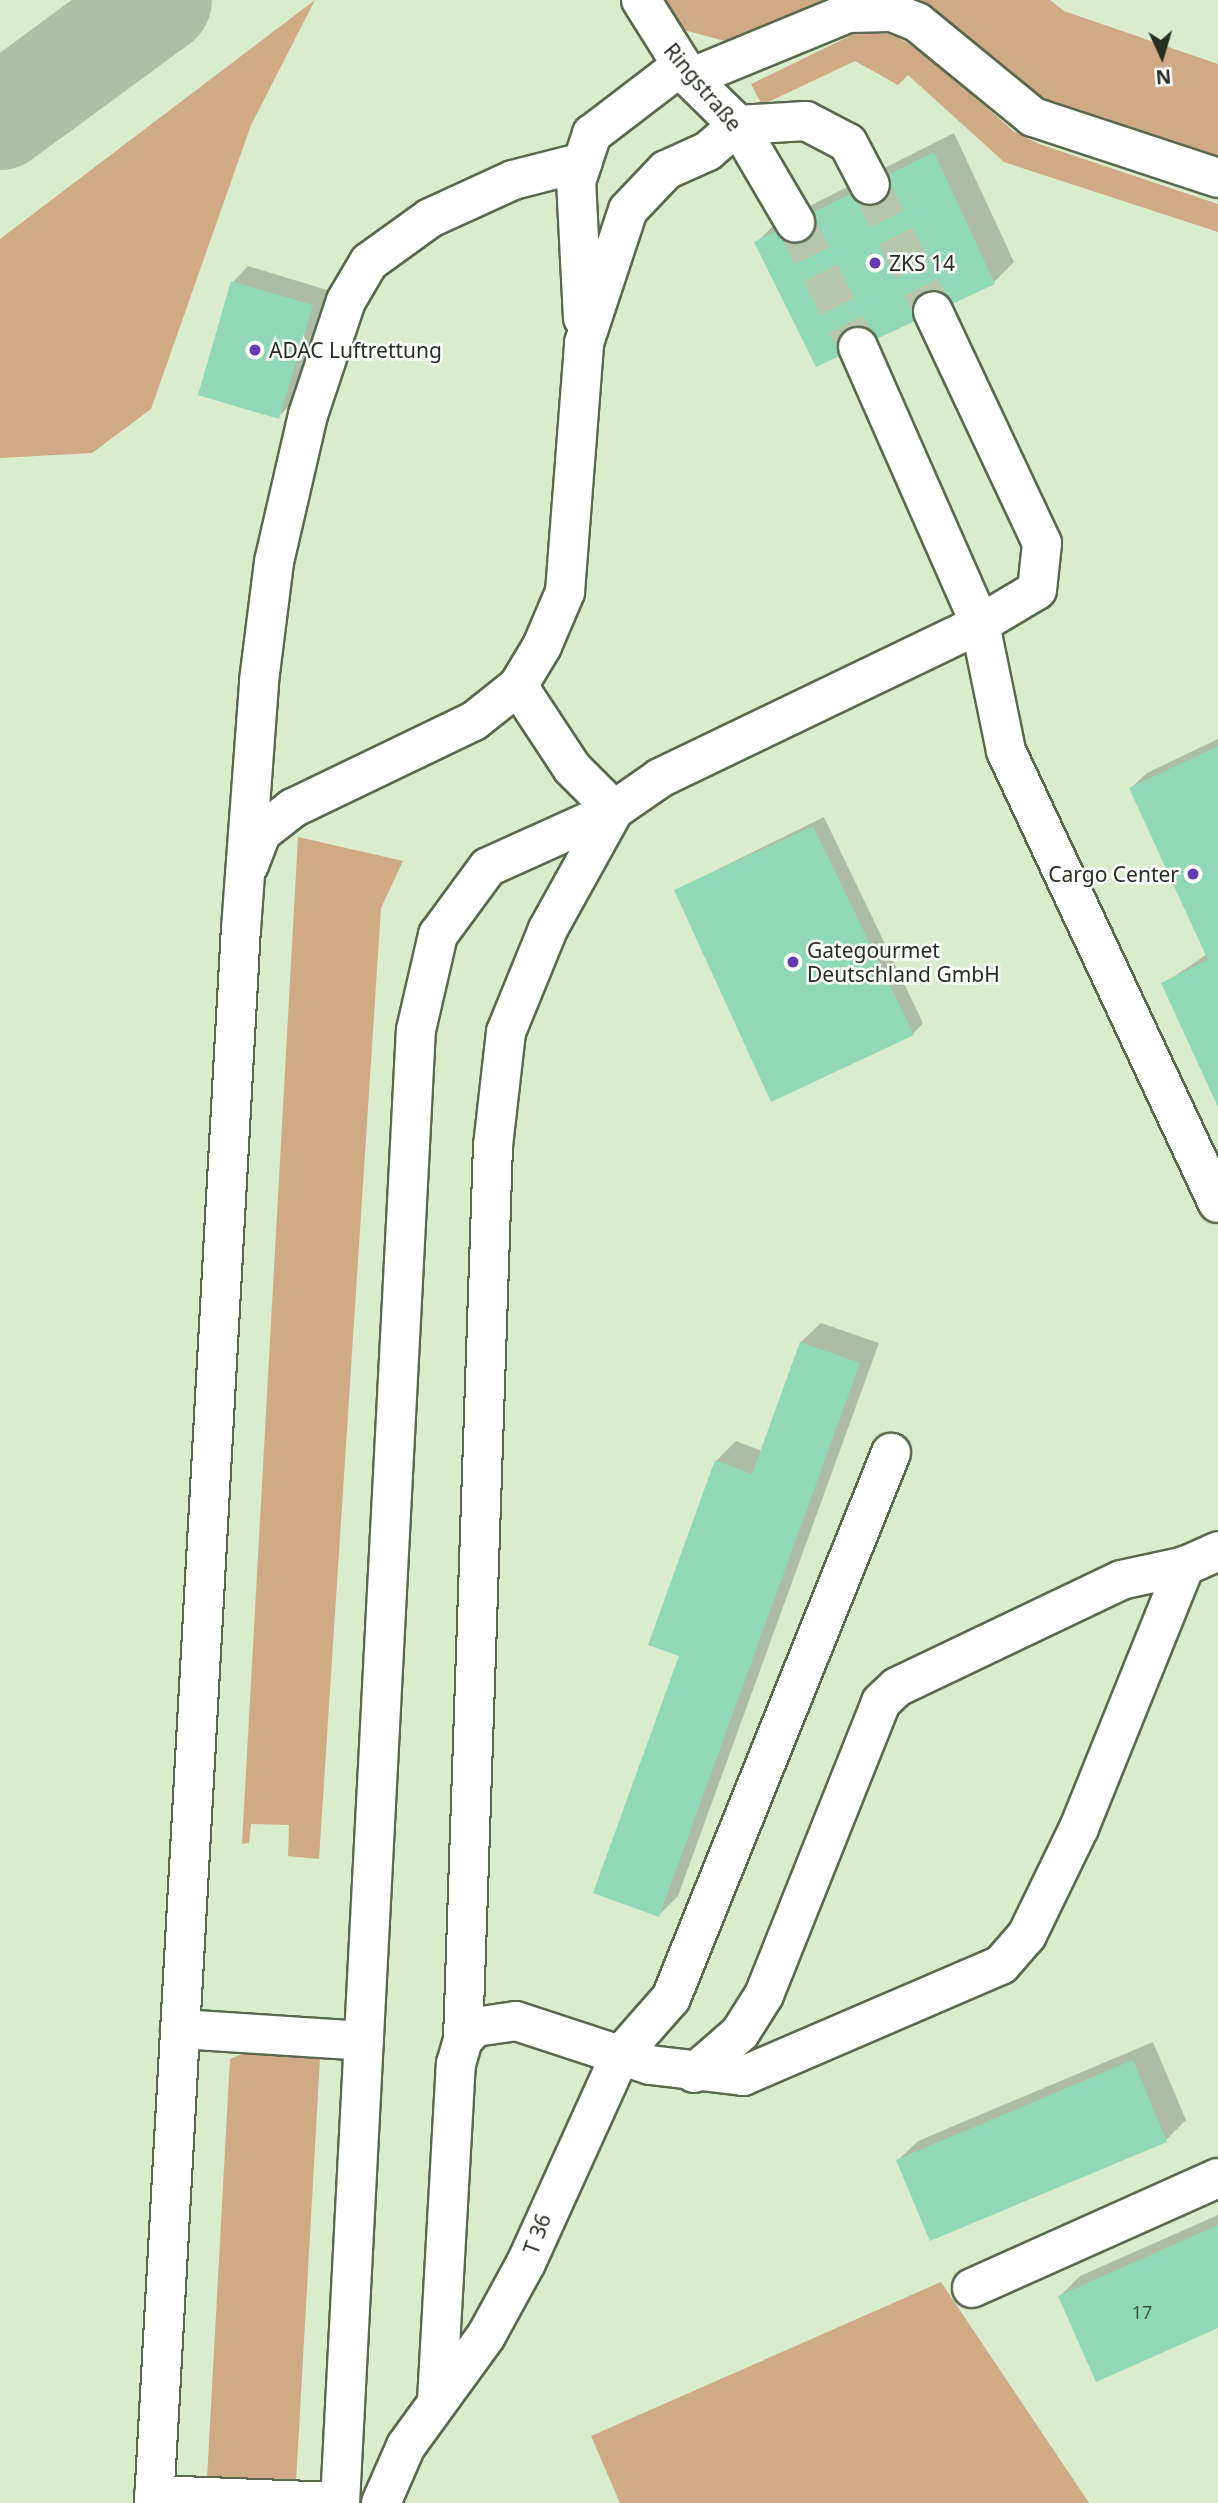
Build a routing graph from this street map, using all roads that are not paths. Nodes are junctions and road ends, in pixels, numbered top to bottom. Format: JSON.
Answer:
{"nodes":[{"id":1,"x":641,"y":0,"type":"edge"},
{"id":2,"x":685,"y":72,"type":"junction"},
{"id":3,"x":738,"y":125,"type":"junction"},
{"id":4,"x":583,"y":162,"type":"junction"},
{"id":5,"x":1218,"y":178,"type":"edge"},
{"id":6,"x":870,"y":185,"type":"tunnel mouth"},
{"id":7,"x":792,"y":216,"type":"tunnel mouth"},
{"id":8,"x":933,"y":311,"type":"tunnel mouth"},
{"id":9,"x":584,"y":343,"type":"junction"},
{"id":10,"x":858,"y":347,"type":"tunnel mouth"},
{"id":11,"x":980,"y":624,"type":"junction"},
{"id":12,"x":518,"y":686,"type":"junction"},
{"id":13,"x":614,"y":810,"type":"junction"},
{"id":14,"x":245,"y":873,"type":"junction"},
{"id":15,"x":1218,"y":1203,"type":"edge"},
{"id":16,"x":891,"y":1453,"type":"dead end"},
{"id":17,"x":1201,"y":1558,"type":"edge"},
{"id":18,"x":180,"y":2029,"type":"junction"},
{"id":19,"x":463,"y":2040,"type":"junction"},
{"id":20,"x":364,"y":2041,"type":"junction"},
{"id":21,"x":620,"y":2056,"type":"junction"},
{"id":22,"x":694,"y":2073,"type":"junction"},
{"id":23,"x":1218,"y":2178,"type":"edge"},
{"id":24,"x":972,"y":2288,"type":"dead end"},
{"id":25,"x":436,"y":2402,"type":"junction"},
{"id":26,"x":154,"y":2499,"type":"edge"},
{"id":27,"x":340,"y":2503,"type":"edge"},
{"id":28,"x":381,"y":2503,"type":"edge"}],
"edges":[{"from":1,"to":2,"type":"street","name":"Ringstraße"},
{"from":2,"to":3,"type":"street","name":"Ringstraße"},
{"from":2,"to":4,"type":"street"},
{"from":2,"to":5,"type":"street"},
{"from":3,"to":6,"type":"street"},
{"from":3,"to":7,"type":"street","name":"Ringstraße"},
{"from":3,"to":9,"type":"street"},
{"from":4,"to":9,"type":"street"},
{"from":4,"to":14,"type":"street"},
{"from":8,"to":11,"type":"street"},
{"from":9,"to":12,"type":"street"},
{"from":10,"to":11,"type":"street"},
{"from":11,"to":13,"type":"street"},
{"from":11,"to":15,"type":"street"},
{"from":12,"to":13,"type":"street"},
{"from":12,"to":14,"type":"street"},
{"from":13,"to":19,"type":"street"},
{"from":13,"to":20,"type":"street"},
{"from":14,"to":18,"type":"street"},
{"from":16,"to":21,"type":"street","name":"T 36"},
{"from":17,"to":22,"type":"street"},
{"from":17,"to":22,"type":"street"},
{"from":18,"to":20,"type":"street"},
{"from":18,"to":26,"type":"street"},
{"from":19,"to":21,"type":"street"},
{"from":19,"to":25,"type":"street"},
{"from":20,"to":27,"type":"street"},
{"from":21,"to":22,"type":"street"},
{"from":21,"to":25,"type":"street","name":"T 36"},
{"from":23,"to":24,"type":"street"},
{"from":25,"to":28,"type":"street","name":"T 36"},
{"from":26,"to":27,"type":"street"}]}
